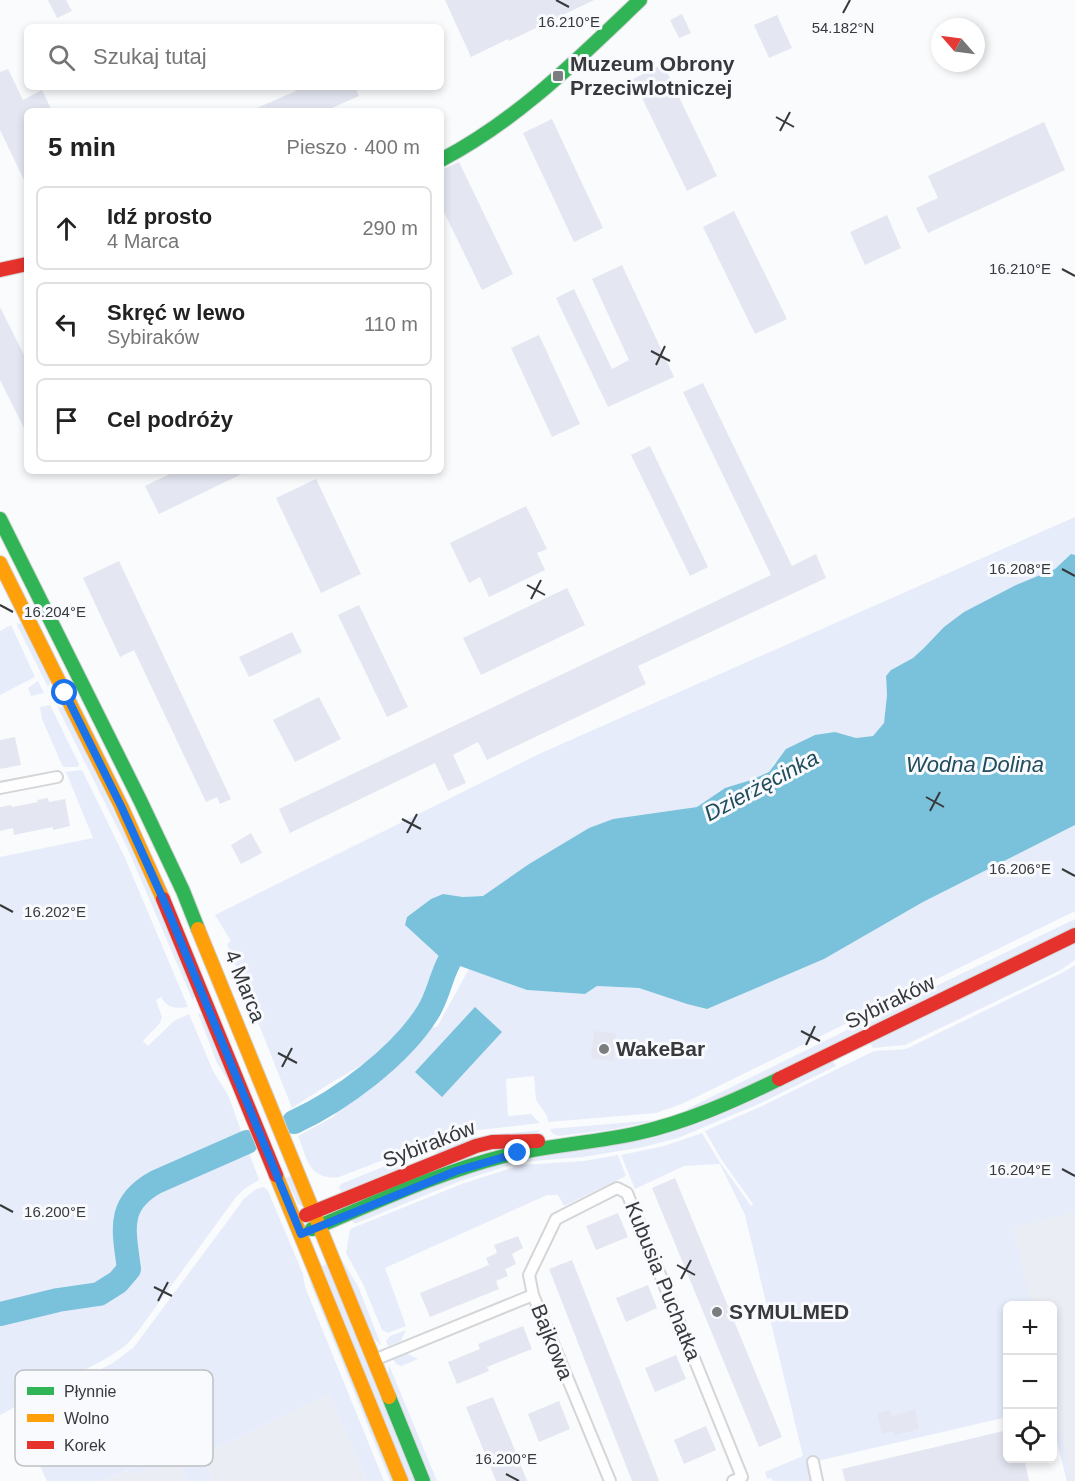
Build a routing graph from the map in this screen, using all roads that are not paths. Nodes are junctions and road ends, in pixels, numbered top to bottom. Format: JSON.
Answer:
{"nodes":[{"id":1,"x":640,"y":0,"type":"edge"},
{"id":2,"x":444,"y":158,"type":"edge"},
{"id":3,"x":24,"y":265,"type":"edge"},
{"id":4,"x":0,"y":270,"type":"edge"},
{"id":5,"x":0,"y":519,"type":"edge"},
{"id":6,"x":0,"y":563,"type":"edge"},
{"id":7,"x":57,"y":777,"type":"dead end"},
{"id":8,"x":0,"y":788,"type":"edge"},
{"id":9,"x":1075,"y":935,"type":"edge"},
{"id":10,"x":584,"y":1141,"type":"junction"},
{"id":11,"x":314,"y":1211,"type":"junction"},
{"id":12,"x":295,"y":1219,"type":"junction"},
{"id":13,"x":320,"y":1226,"type":"junction"},
{"id":14,"x":301,"y":1234,"type":"junction"},
{"id":15,"x":533,"y":1295,"type":"junction"},
{"id":16,"x":374,"y":1360,"type":"junction"},
{"id":17,"x":813,"y":1462,"type":"dead end"},
{"id":18,"x":401,"y":1481,"type":"edge"},
{"id":19,"x":423,"y":1481,"type":"edge"},
{"id":20,"x":610,"y":1481,"type":"edge"},
{"id":21,"x":732,"y":1481,"type":"edge"},
{"id":22,"x":817,"y":1481,"type":"edge"}],
"edges":[{"from":1,"to":2,"type":"main road"},
{"from":3,"to":4,"type":"main road"},
{"from":5,"to":11,"type":"main road","name":"4 Marca"},
{"from":6,"to":12,"type":"main road","name":"4 Marca"},
{"from":7,"to":8,"type":"street"},
{"from":9,"to":10,"type":"main road","name":"Sybiraków"},
{"from":10,"to":11,"type":"main road","name":"Sybiraków"},
{"from":10,"to":13,"type":"main road","name":"Sybiraków"},
{"from":11,"to":12,"type":"main road","name":"Sybiraków"},
{"from":11,"to":13,"type":"main road","name":"4 Marca"},
{"from":12,"to":14,"type":"main road","name":"4 Marca"},
{"from":13,"to":14,"type":"main road","name":"Sybiraków"},
{"from":13,"to":16,"type":"main road","name":"4 Marca"},
{"from":14,"to":18,"type":"main road","name":"4 Marca"},
{"from":15,"to":16,"type":"street","name":"Bajkowa"},
{"from":15,"to":20,"type":"street","name":"Bajkowa"},
{"from":15,"to":21,"type":"street","name":"Kubusia Puchatka"},
{"from":16,"to":19,"type":"main road","name":"4 Marca"},
{"from":17,"to":22,"type":"street"}]}
